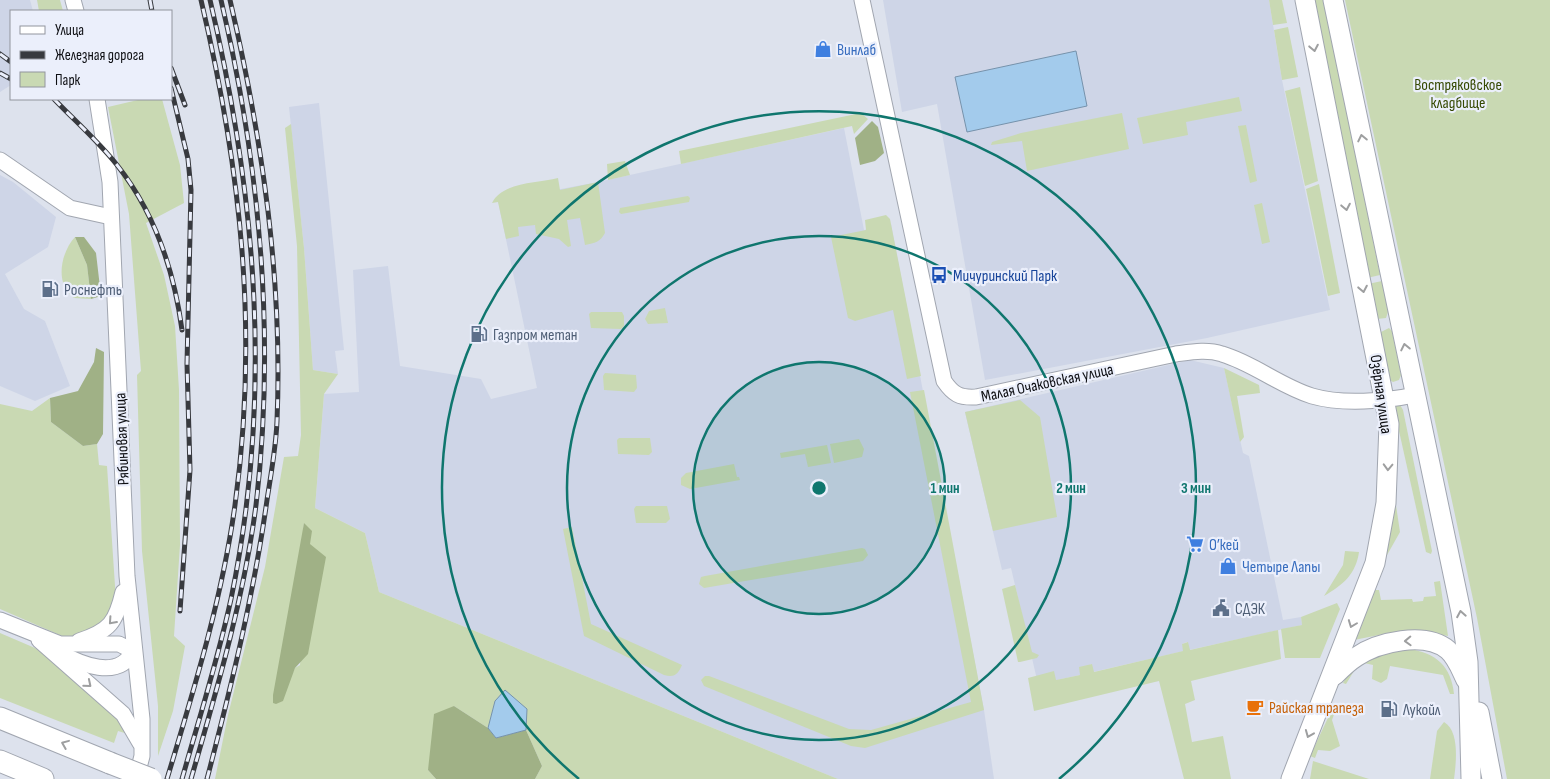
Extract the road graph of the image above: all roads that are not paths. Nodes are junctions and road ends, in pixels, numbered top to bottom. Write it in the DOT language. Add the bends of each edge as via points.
graph roads {
  1 [pos="862,0"];
  2 [pos="1305,0"];
  3 [pos="1332,0"];
  4 [pos="96,100"];
  5 [pos="0,160"];
  6 [pos="111,217"];
  7 [pos="1415,395"];
  8 [pos="1386,400"];
  9 [pos="127,576"];
  10 [pos="0,620"];
  11 [pos="33,635"];
  12 [pos="68,645"];
  13 [pos="133,651"];
  14 [pos="1468,662"];
  15 [pos="1469,686"];
  16 [pos="1327,689"];
  17 [pos="0,718"];
  18 [pos="142,748"];
  19 [pos="0,761"];
  20 [pos="42,779"];
  21 [pos="136,779"];
  22 [pos="151,779"];
  23 [pos="1291,779"];
  24 [pos="1471,779"];
  25 [pos="1492,779"];
  1 -- 8 [label="street, Малая Очаковская улица" via="944,381 956,394 962,398 976,397 1176,354 1204,352 1223,354 1287,387 1313,396 1336,400"];
  2 -- 8 [label="main road, Озёрная улица, one-way"];
  7 -- 3 [label="main road, Озёрная улица, one-way"];
  4 -- 6 [label="street, Рябиновая улица" via="107,152"];
  5 -- 6 [label="street" via="70,208"];
  6 -- 9 [label="street, Рябиновая улица"];
  7 -- 8 [label="street, Малая Очаковская улица"];
  14 -- 7 [label="main road, Озёрная улица, one-way" via="1461,612"];
  8 -- 16 [label="main road, Озёрная улица, one-way" via="1388,472 1379,544 1368,584"];
  9 -- 12 [label="street, one-way" via="116,618 95,636"];
  9 -- 13 [label="street, Рябиновая улица"];
  10 -- 11 [label="street"];
  11 -- 12 [label="street"];
  11 -- 13 [label="street" via="72,659 96,667 122,665"];
  11 -- 18 [label="street, one-way" via="123,714"];
  12 -- 13 [label="street" via="119,644"];
  13 -- 18 [label="street, Рябиновая улица" via="142,719"];
  14 -- 15 [label="main road, Озёрная улица"];
  14 -- 25 [label="main road"];
  15 -- 16 [label="main road, one-way" via="1456,660 1442,646 1433,642 1402,641 1372,648 1357,656 1335,676"];
  15 -- 24 [label="main road, Озёрная улица"];
  16 -- 23 [label="main road, Озёрная улица, one-way"];
  22 -- 17 [label="highway, one-way, bridge"];
  18 -- 21 [label="street, Рябиновая улица"];
  19 -- 20 [label="highway"];
}
